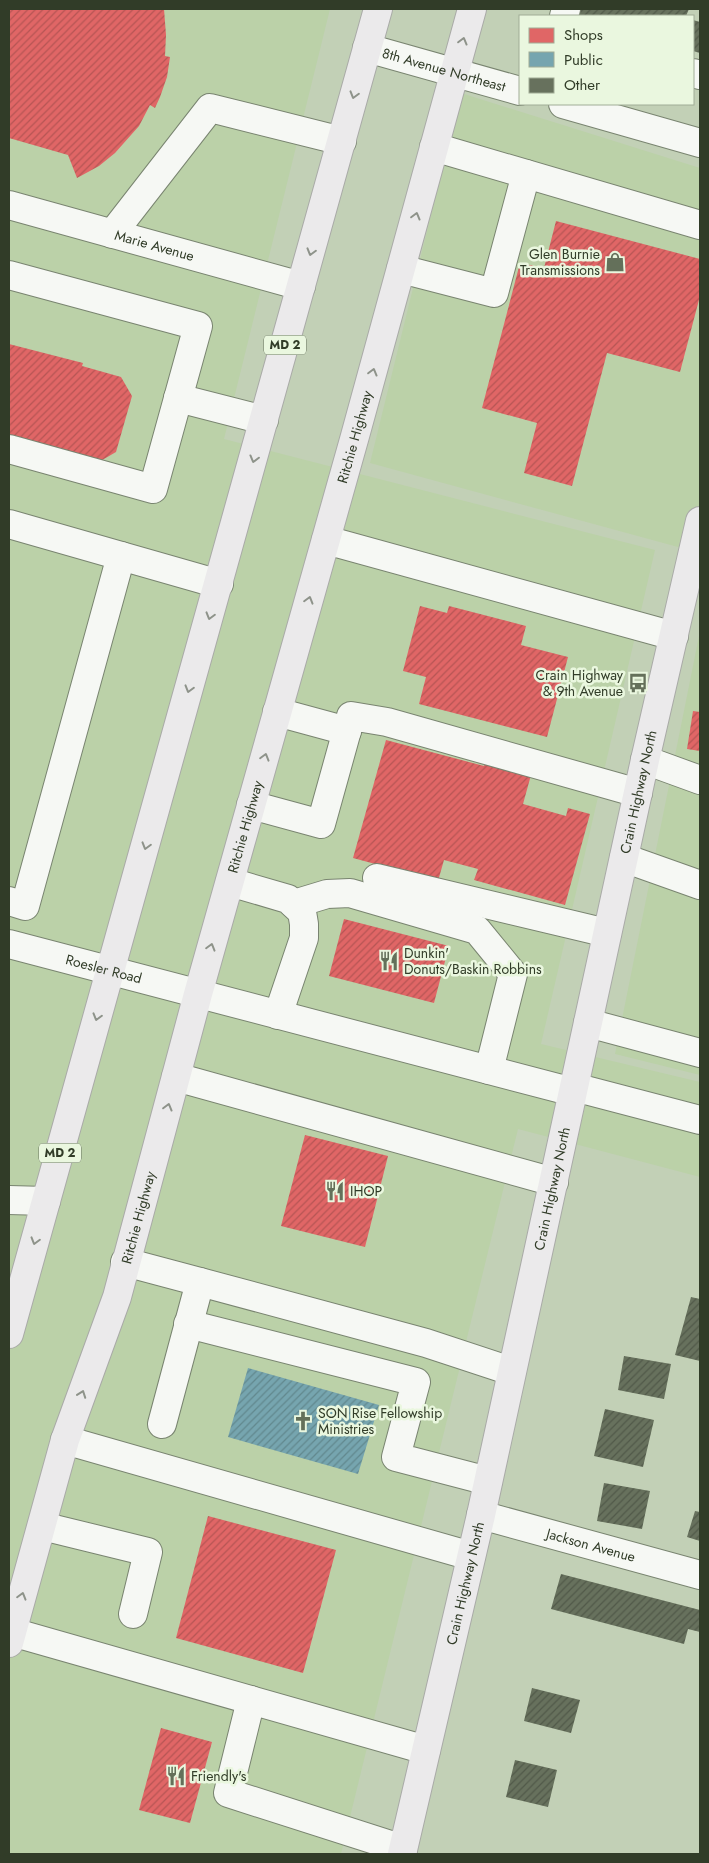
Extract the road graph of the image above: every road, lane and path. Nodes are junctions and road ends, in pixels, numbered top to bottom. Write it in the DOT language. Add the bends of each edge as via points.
graph roads {
  1 [pos="378,9"];
  2 [pos="472,9"];
  3 [pos="367,48"];
  4 [pos="455,72"];
  5 [pos="519,91"];
  6 [pos="567,105"];
  7 [pos="698,136"];
  8 [pos="342,141"];
  9 [pos="434,147"];
  10 [pos="526,174"];
  11 [pos="9,205"];
  12 [pos="700,225"];
  13 [pos="112,234"];
  14 [pos="401,269"];
  15 [pos="9,275"];
  16 [pos="301,286"];
  17 [pos="178,398"];
  18 [pos="264,420"];
  19 [pos="9,449"];
  20 [pos="700,521"];
  21 [pos="9,524"];
  22 [pos="326,540"];
  23 [pos="121,556"];
  24 [pos="219,584"];
  25 [pos="674,636"];
  26 [pos="277,712"];
  27 [pos="347,732"];
  28 [pos="645,760"];
  29 [pos="700,780"];
  30 [pos="638,793"];
  31 [pos="251,805"];
  32 [pos="624,858"];
  33 [pos="377,878"];
  34 [pos="230,882"];
  35 [pos="700,885"];
  36 [pos="9,901"];
  37 [pos="294,904"];
  38 [pos="607,933"];
  39 [pos="9,944"];
  40 [pos="110,970"];
  41 [pos="198,994"];
  42 [pos="278,1015"];
  43 [pos="588,1023"];
  44 [pos="700,1053"];
  45 [pos="489,1070"];
  46 [pos="176,1077"];
  47 [pos="574,1090"];
  48 [pos="700,1120"];
  49 [pos="554,1182"];
  50 [pos="9,1200"];
  51 [pos="46,1201"];
  52 [pos="125,1262"];
  53 [pos="200,1282"];
  54 [pos="11,1321"];
  55 [pos="188,1324"];
  56 [pos="426,1343"];
  57 [pos="511,1371"];
  58 [pos="416,1382"];
  59 [pos="162,1424"];
  60 [pos="65,1440"];
  61 [pos="488,1480"];
  62 [pos="481,1515"];
  63 [pos="42,1526"];
  64 [pos="471,1556"];
  65 [pos="700,1575"];
  66 [pos="133,1614"];
  67 [pos="10,1638"];
  68 [pos="251,1700"];
  69 [pos="426,1750"];
  70 [pos="403,1852"];
  1 -- 3 [label="main road, MD 2"];
  4 -- 2 [label="main road, Ritchie Highway, one-way"];
  3 -- 4 [label="street, 8th Avenue Northeast"];
  3 -- 8 [label="main road, MD 2, one-way"];
  4 -- 5 [label="street, 8th Avenue Northeast"];
  4 -- 9 [label="main road, Ritchie Highway"];
  6 -- 7 [label="street"];
  8 -- 13 [label="street" via="210,108"];
  8 -- 16 [label="main road, MD 2, one-way"];
  9 -- 10 [label="street"];
  14 -- 9 [label="main road, Ritchie Highway, one-way"];
  10 -- 12 [label="street"];
  10 -- 14 [label="street" via="494,293"];
  11 -- 13 [label="street, Marie Avenue"];
  13 -- 16 [label="street, Marie Avenue"];
  22 -- 14 [label="main road, Ritchie Highway, one-way"];
  15 -- 17 [label="street" via="198,326"];
  16 -- 18 [label="main road, MD 2"];
  17 -- 18 [label="street"];
  17 -- 19 [label="street" via="153,489"];
  18 -- 24 [label="main road, MD 2, one-way"];
  20 -- 25 [label="main road, Crain Highway North"];
  21 -- 23 [label="street"];
  22 -- 25 [label="street"];
  26 -- 22 [label="main road, Ritchie Highway, one-way"];
  23 -- 24 [label="street"];
  23 -- 36 [label="street" via="26,906"];
  24 -- 40 [label="main road, MD 2, one-way"];
  25 -- 28 [label="main road, Crain Highway North"];
  26 -- 27 [label="street"];
  31 -- 26 [label="main road, Ritchie Highway, one-way"];
  27 -- 30 [label="street" via="351,716 387,722"];
  27 -- 31 [label="street" via="321,824"];
  28 -- 29 [label="street"];
  28 -- 30 [label="main road, Crain Highway North"];
  30 -- 32 [label="main road, Crain Highway North"];
  31 -- 34 [label="main road, Ritchie Highway"];
  32 -- 35 [label="street"];
  32 -- 38 [label="main road, Crain Highway North"];
  33 -- 38 [label="street"];
  34 -- 37 [label="street" via="288,899"];
  41 -- 34 [label="main road, Ritchie Highway, one-way"];
  37 -- 42 [label="street" via="302,912 304,938"];
  37 -- 45 [label="street" via="327,894 350,893 477,930 514,974"];
  38 -- 43 [label="main road, Crain Highway North"];
  39 -- 40 [label="street, Roesler Road"];
  40 -- 41 [label="street, Roesler Road"];
  40 -- 51 [label="main road, MD 2, one-way"];
  41 -- 42 [label="street, Roesler Road"];
  41 -- 46 [label="main road, Ritchie Highway"];
  42 -- 45 [label="street, Roesler Road"];
  43 -- 44 [label="street"];
  43 -- 47 [label="main road, Crain Highway North"];
  45 -- 47 [label="street, Roesler Road"];
  46 -- 49 [label="street"];
  52 -- 46 [label="main road, Ritchie Highway, one-way"];
  47 -- 48 [label="street, Roesler Road"];
  47 -- 49 [label="main road, Crain Highway North"];
  49 -- 57 [label="main road, Crain Highway North"];
  50 -- 51 [label="street"];
  51 -- 54 [label="main road, MD 2, one-way"];
  52 -- 53 [label="street"];
  60 -- 52 [label="main road, Ritchie Highway, one-way" via="117,1297"];
  53 -- 55 [label="street"];
  53 -- 56 [label="street"];
  55 -- 58 [label="street"];
  55 -- 59 [label="street"];
  56 -- 57 [label="street"];
  56 -- 58 [label="street"];
  57 -- 61 [label="main road, Crain Highway North"];
  58 -- 61 [label="street" via="396,1457"];
  60 -- 63 [label="main road, Ritchie Highway"];
  60 -- 64 [label="street"];
  61 -- 62 [label="main road, Crain Highway North"];
  62 -- 64 [label="main road, Crain Highway North"];
  62 -- 65 [label="street, Jackson Avenue"];
  63 -- 66 [label="street" via="148,1552"];
  67 -- 63 [label="main road, Ritchie Highway, one-way"];
  64 -- 69 [label="main road, Crain Highway North"];
  67 -- 68 [label="street"];
  68 -- 69 [label="street"];
  68 -- 70 [label="street" via="228,1793"];
  69 -- 70 [label="main road, Crain Highway North"];
}
